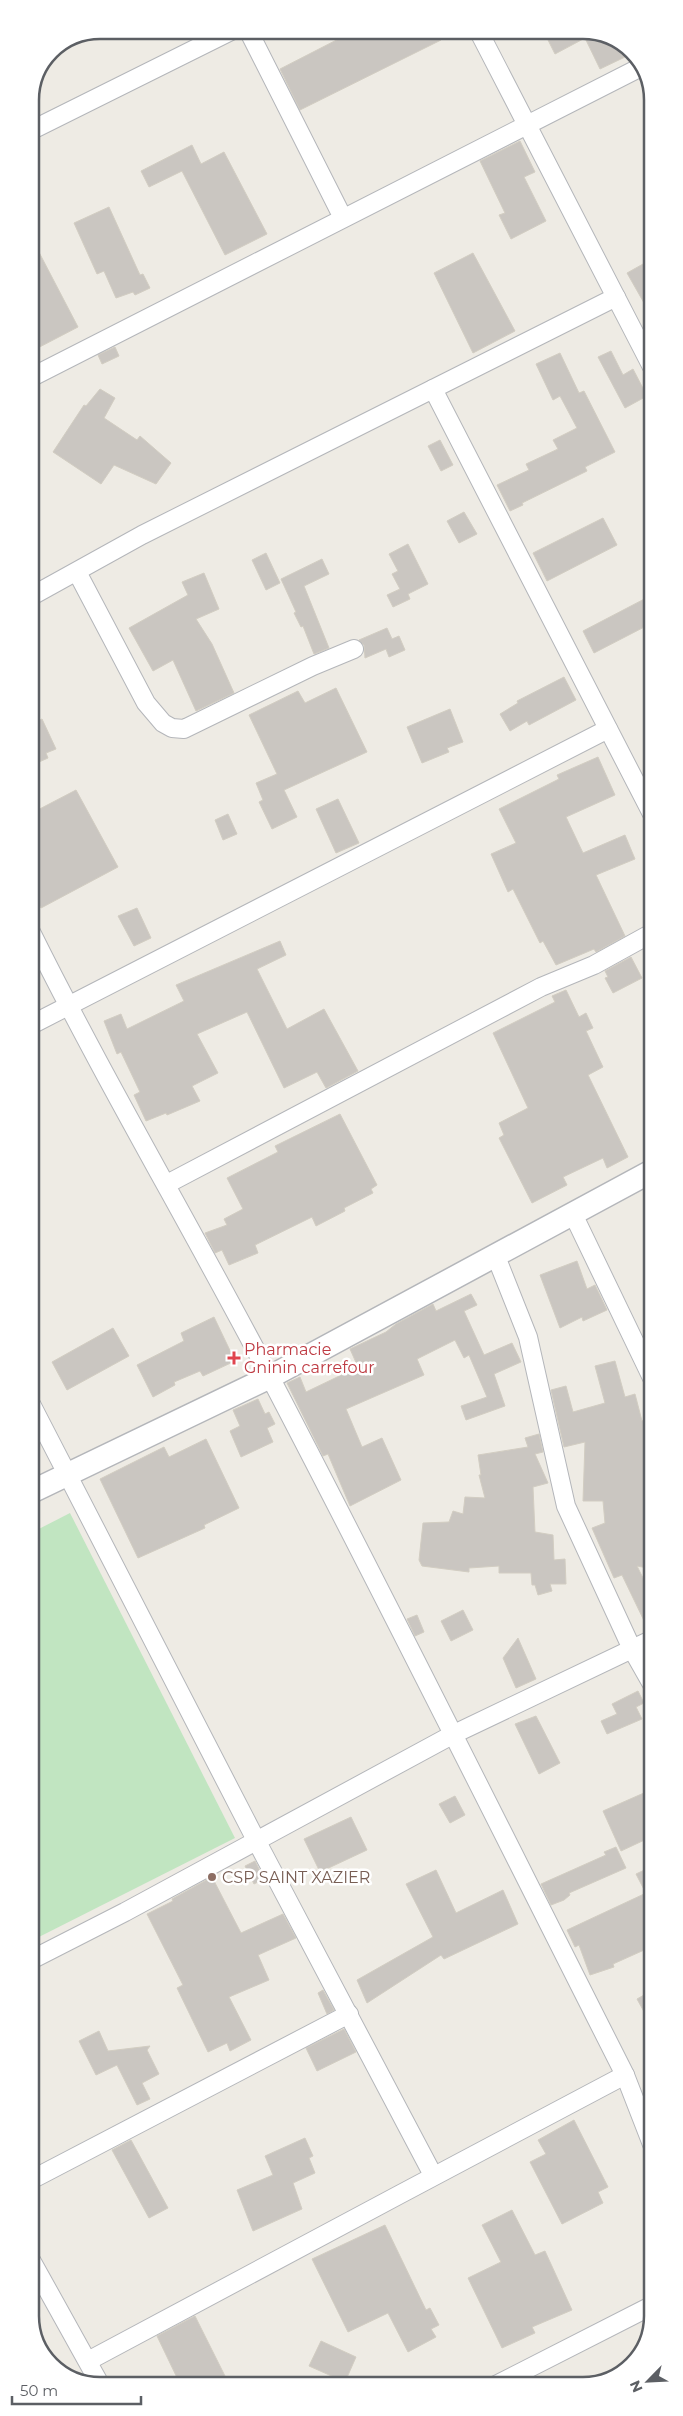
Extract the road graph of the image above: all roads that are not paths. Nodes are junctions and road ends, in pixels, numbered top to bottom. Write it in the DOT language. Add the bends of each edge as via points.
graph roads {
  1 [pos="215,39"];
  2 [pos="253,39"];
  3 [pos="482,39"];
  4 [pos="636,69"];
  5 [pos="525,125"];
  6 [pos="39,127"];
  7 [pos="343,218"];
  8 [pos="616,297"];
  9 [pos="644,351"];
  10 [pos="39,373"];
  11 [pos="433,389"];
  12 [pos="77,572"];
  13 [pos="39,592"];
  14 [pos="354,649"];
  15 [pos="608,729"];
  16 [pos="644,799"];
  17 [pos="644,937"];
  18 [pos="39,950"];
  19 [pos="68,1006"];
  20 [pos="39,1021"];
  21 [pos="644,1175"];
  22 [pos="167,1184"];
  23 [pos="574,1214"];
  24 [pos="495,1254"];
  25 [pos="644,1361"];
  26 [pos="270,1377"];
  27 [pos="39,1420"];
  28 [pos="67,1474"];
  29 [pos="39,1488"];
  30 [pos="644,1643"];
  31 [pos="632,1649"];
  32 [pos="644,1670"];
  33 [pos="452,1734"];
  34 [pos="256,1840"];
  35 [pos="39,1956"];
  36 [pos="349,2014"];
  37 [pos="625,2075"];
  38 [pos="644,2124"];
  39 [pos="433,2175"];
  40 [pos="39,2176"];
  41 [pos="39,2274"];
  42 [pos="644,2310"];
  43 [pos="88,2361"];
  44 [pos="96,2377"];
  45 [pos="531,2377"];
  1 -- 6 [label="street"];
  2 -- 7 [label="street"];
  3 -- 5 [label="street"];
  4 -- 5 [label="street"];
  5 -- 7 [label="street"];
  5 -- 8 [label="street"];
  7 -- 10 [label="street"];
  8 -- 9 [label="street"];
  8 -- 11 [label="street"];
  11 -- 12 [label="street" via="142,535"];
  11 -- 15 [label="street"];
  12 -- 13 [label="street"];
  12 -- 14 [label="street" via="146,703 163,723 172,728 184,729"];
  15 -- 16 [label="street"];
  15 -- 19 [label="street"];
  17 -- 22 [label="street" via="594,965 541,987"];
  18 -- 19 [label="street"];
  19 -- 20 [label="street"];
  19 -- 22 [label="street"];
  21 -- 23 [label="street"];
  22 -- 26 [label="street"];
  23 -- 24 [label="street"];
  23 -- 25 [label="street"];
  24 -- 26 [label="street"];
  24 -- 31 [label="street" via="528,1337 566,1506"];
  26 -- 28 [label="street"];
  26 -- 33 [label="street"];
  27 -- 28 [label="street"];
  28 -- 29 [label="street"];
  28 -- 34 [label="street"];
  30 -- 31 [label="street"];
  31 -- 32 [label="street"];
  31 -- 33 [label="street"];
  33 -- 34 [label="street"];
  33 -- 37 [label="street"];
  34 -- 35 [label="street"];
  34 -- 36 [label="street"];
  36 -- 39 [label="street"];
  36 -- 40 [label="street"];
  37 -- 38 [label="street"];
  37 -- 39 [label="street"];
  39 -- 43 [label="street" via="314,2242"];
  41 -- 43 [label="street"];
  42 -- 45 [label="street"];
  43 -- 44 [label="street"];
}
